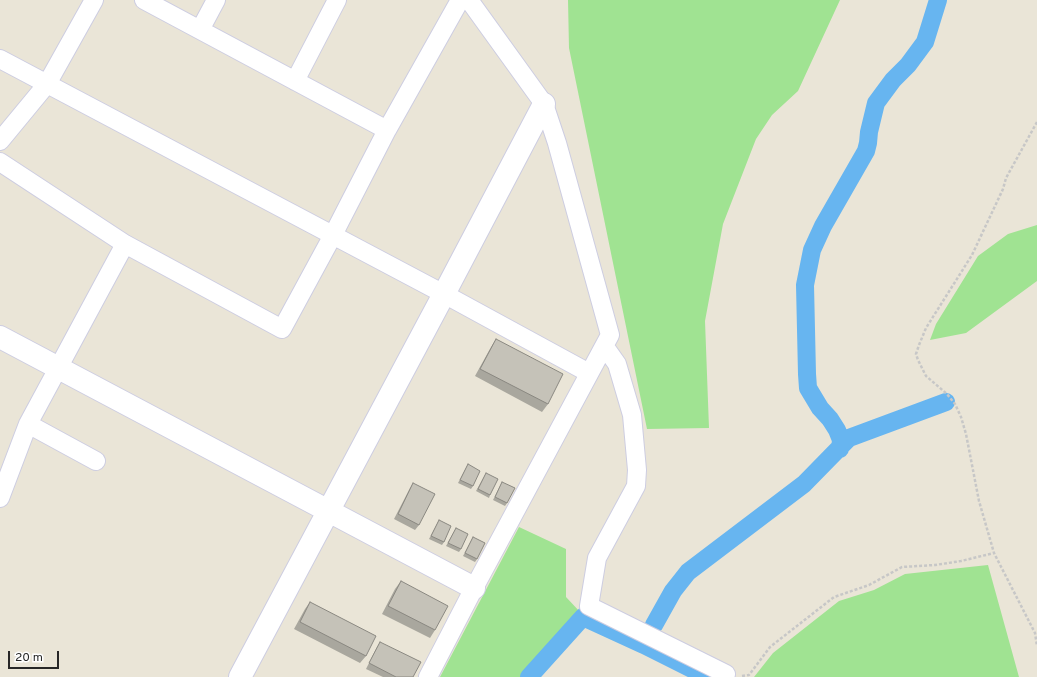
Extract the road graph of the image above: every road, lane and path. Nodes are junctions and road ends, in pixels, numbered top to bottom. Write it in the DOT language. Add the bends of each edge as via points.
graph roads {
  1 [pos="94,0"];
  2 [pos="144,0"];
  3 [pos="216,0"];
  4 [pos="337,0"];
  5 [pos="460,0"];
  6 [pos="469,0"];
  7 [pos="200,30"];
  8 [pos="0,59"];
  9 [pos="295,81"];
  10 [pos="47,84"];
  11 [pos="544,104"];
  12 [pos="1037,122"];
  13 [pos="387,130"];
  14 [pos="0,141"];
  15 [pos="0,162"];
  16 [pos="333,235"];
  17 [pos="125,244"];
  18 [pos="444,294"];
  19 [pos="0,337"];
  20 [pos="605,347"];
  21 [pos="58,368"];
  22 [pos="589,373"];
  23 [pos="28,424"];
  24 [pos="96,461"];
  25 [pos="0,498"];
  26 [pos="328,511"];
  27 [pos="994,553"];
  28 [pos="474,588"];
  29 [pos="1037,646"];
  30 [pos="732,675"];
  31 [pos="240,677"];
  32 [pos="428,677"];
  1 -- 10 [label="street"];
  2 -- 7 [label="street"];
  3 -- 7 [label="street"];
  4 -- 9 [label="street"];
  5 -- 13 [label="street"];
  6 -- 11 [label="street"];
  7 -- 9 [label="street"];
  8 -- 10 [label="street"];
  9 -- 13 [label="street"];
  10 -- 14 [label="street"];
  10 -- 16 [label="street"];
  11 -- 18 [label="street"];
  11 -- 20 [label="street" via="610,335"];
  12 -- 27 [label="path" via="1006,178 972,255 926,328 916,354 926,376 947,394 961,417 979,501"];
  13 -- 16 [label="street"];
  15 -- 17 [label="street"];
  16 -- 17 [label="street" via="282,328"];
  16 -- 18 [label="street"];
  17 -- 21 [label="street"];
  18 -- 22 [label="street"];
  18 -- 26 [label="street"];
  19 -- 21 [label="street"];
  20 -- 22 [label="street"];
  20 -- 30 [label="street" via="617,364 632,415 637,470 636,486 597,558 590,606"];
  21 -- 23 [label="street"];
  21 -- 26 [label="street"];
  22 -- 28 [label="street"];
  23 -- 24 [label="street"];
  23 -- 25 [label="street"];
  26 -- 28 [label="street"];
  26 -- 31 [label="street"];
  27 -- 29 [label="path" via="1034,634"];
  27 -- 30 [label="path" via="961,561 902,568 869,585 834,597 770,647 749,675"];
  28 -- 32 [label="street"];
}
